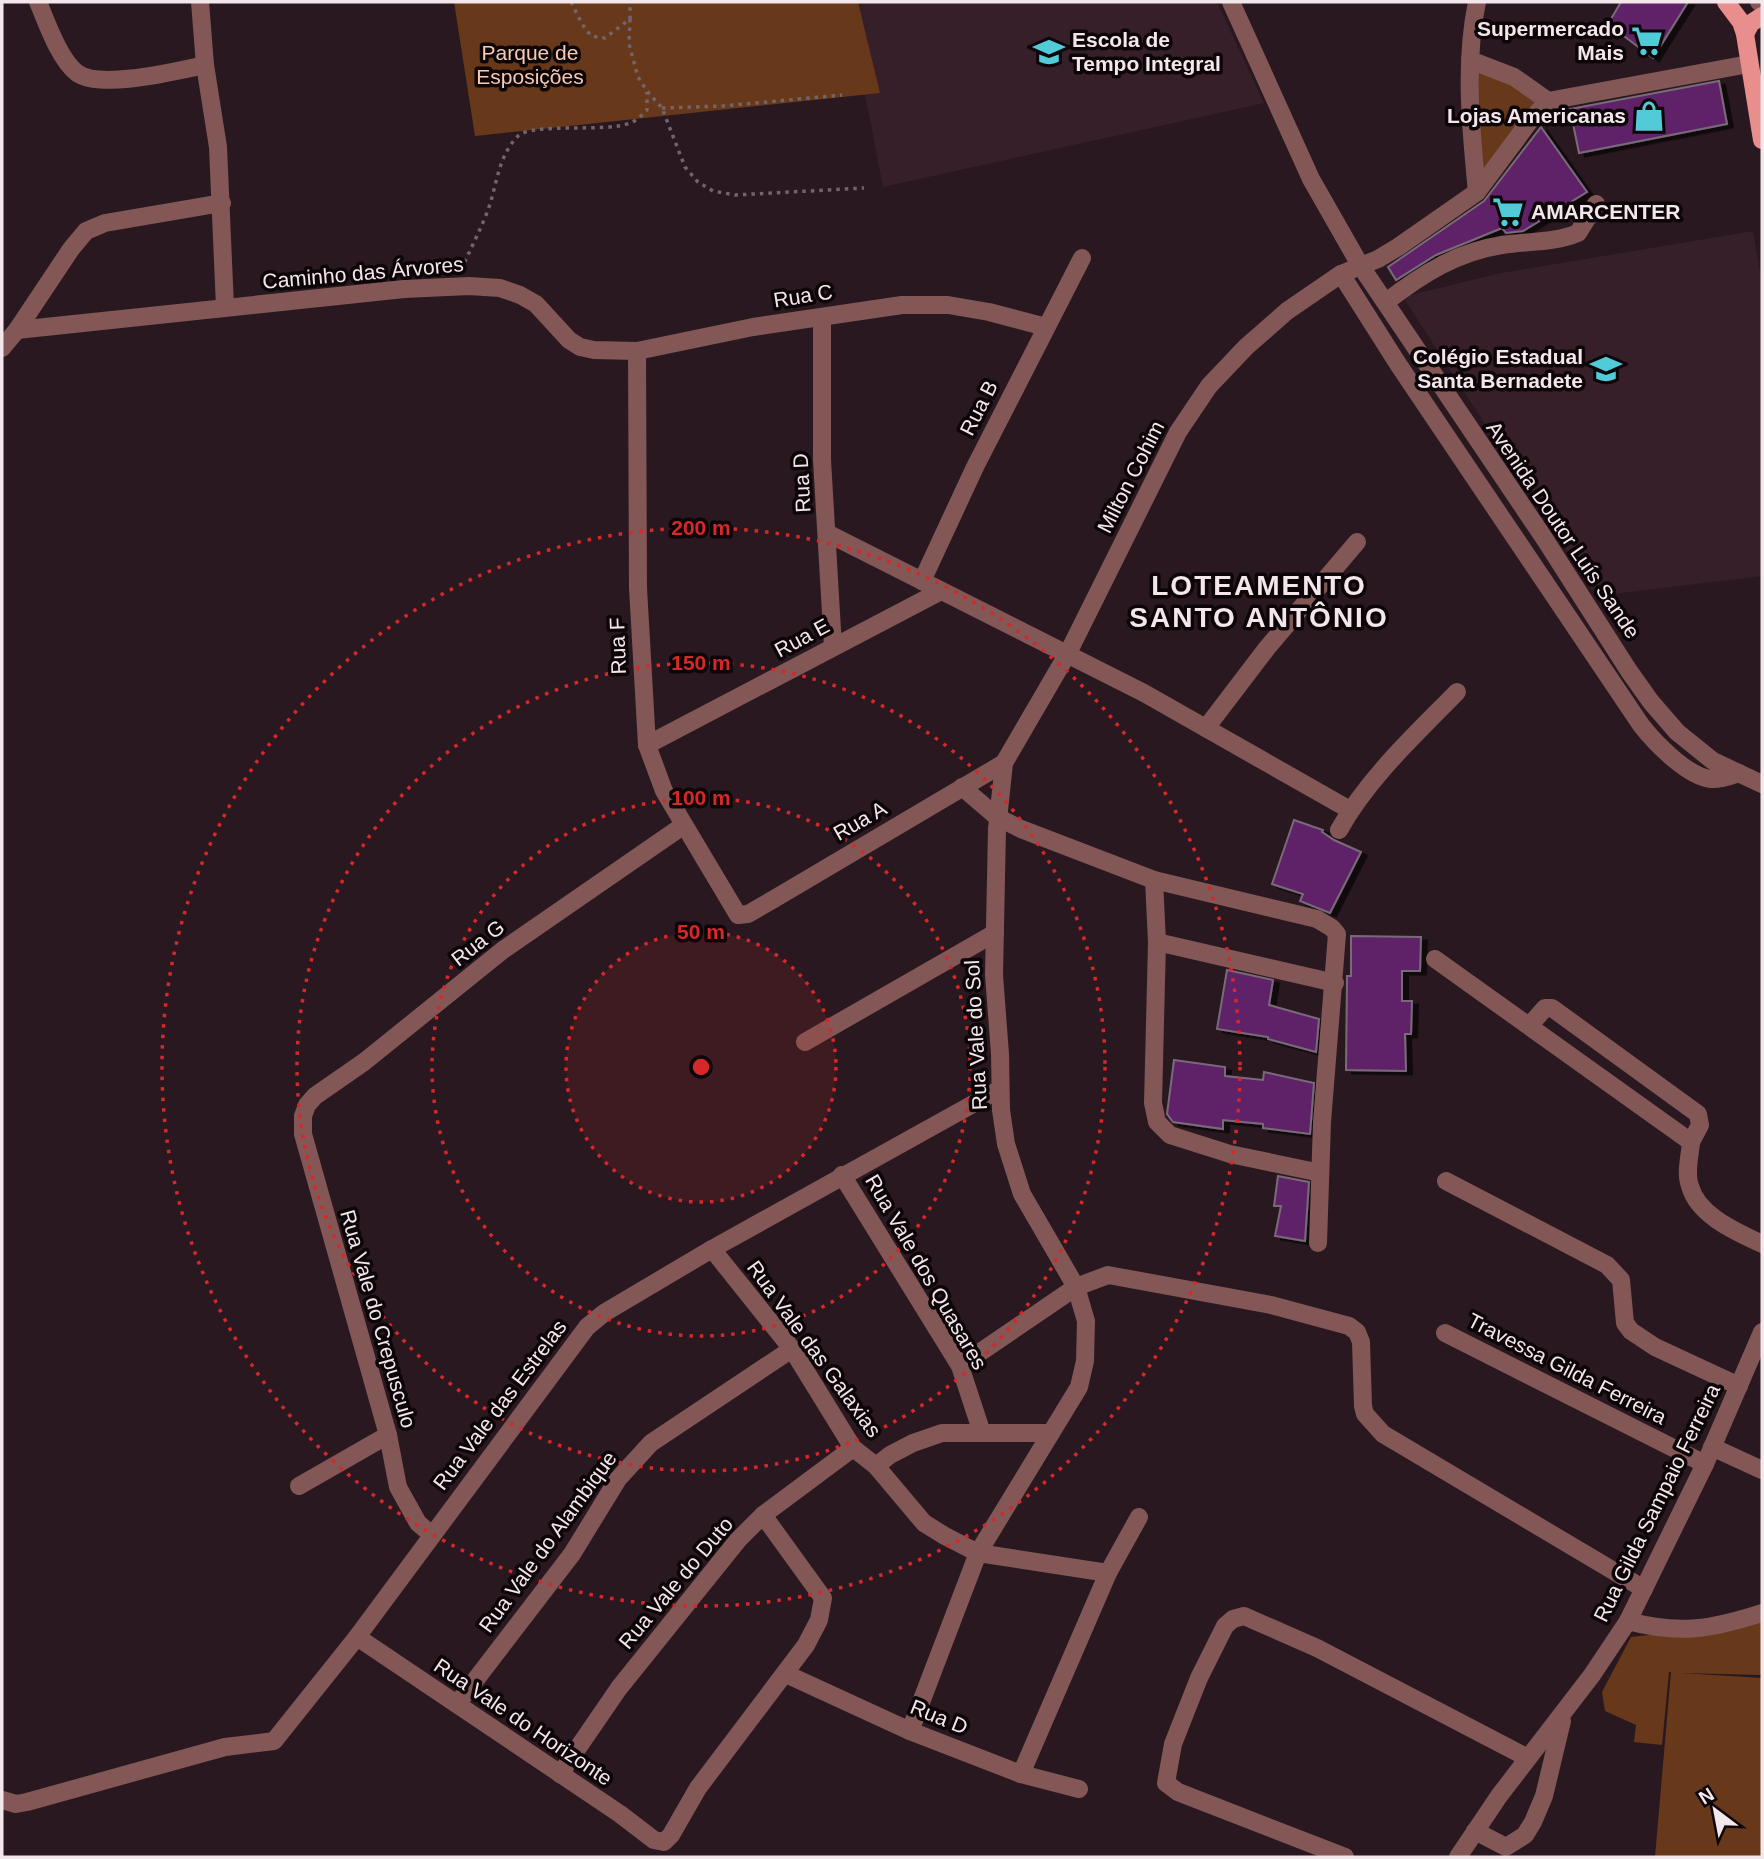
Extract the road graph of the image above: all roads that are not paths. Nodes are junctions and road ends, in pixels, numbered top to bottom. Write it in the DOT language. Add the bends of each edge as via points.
graph roads {
  1 [pos="38,2"];
  2 [pos="200,2"];
  3 [pos="1231,2"];
  4 [pos="1477,2"];
  5 [pos="1726,2"];
  6 [pos="1762,16"];
  7 [pos="1745,34"];
  8 [pos="1470,60"];
  9 [pos="1749,64"];
  10 [pos="205,65"];
  11 [pos="1548,101"];
  12 [pos="1762,131"];
  13 [pos="1477,192"];
  14 [pos="222,203"];
  15 [pos="1596,204"];
  16 [pos="1082,258"];
  17 [pos="1360,265"];
  18 [pos="1341,274"];
  19 [pos="1386,302"];
  20 [pos="225,307"];
  21 [pos="822,317"];
  22 [pos="1045,327"];
  23 [pos="18,330"];
  24 [pos="569,340"];
  25 [pos="2,348"];
  26 [pos="637,351"];
  27 [pos="827,533"];
  28 [pos="1357,542"];
  29 [pos="922,581"];
  30 [pos="941,591"];
  31 [pos="833,646"];
  32 [pos="1068,653"];
  33 [pos="1457,692"];
  34 [pos="1206,728"];
  35 [pos="647,746"];
  36 [pos="1004,763"];
  37 [pos="1739,773"];
  38 [pos="1762,785"];
  39 [pos="962,787"];
  40 [pos="1350,810"];
  41 [pos="997,817"];
  42 [pos="684,825"];
  43 [pos="1339,831"];
  44 [pos="1154,880"];
  45 [pos="738,915"];
  46 [pos="995,933"];
  47 [pos="1157,942"];
  48 [pos="1435,959"];
  49 [pos="1335,982"];
  50 [pos="1530,1025"];
  51 [pos="804,1042"];
  52 [pos="1000,1089"];
  53 [pos="307,1105"];
  54 [pos="1691,1142"];
  55 [pos="1320,1171"];
  56 [pos="842,1175"];
  57 [pos="1446,1181"];
  58 [pos="1318,1242"];
  59 [pos="1762,1244"];
  60 [pos="712,1249"];
  61 [pos="1076,1287"];
  62 [pos="1762,1332"];
  63 [pos="1445,1333"];
  64 [pos="792,1349"];
  65 [pos="960,1366"];
  66 [pos="1739,1386"];
  67 [pos="982,1433"];
  68 [pos="1051,1433"];
  69 [pos="388,1435"];
  70 [pos="1712,1447"];
  71 [pos="853,1448"];
  72 [pos="1705,1464"];
  73 [pos="876,1466"];
  74 [pos="1762,1470"];
  75 [pos="299,1486"];
  76 [pos="763,1515"];
  77 [pos="1139,1517"];
  78 [pos="432,1535"];
  79 [pos="978,1553"];
  80 [pos="1108,1573"];
  81 [pos="1644,1589"];
  82 [pos="1762,1614"];
  83 [pos="1628,1621"];
  84 [pos="357,1637"];
  85 [pos="786,1674"];
  86 [pos="457,1704"];
  87 [pos="1564,1714"];
  88 [pos="911,1731"];
  89 [pos="1528,1758"];
  90 [pos="560,1774"];
  91 [pos="1021,1774"];
  92 [pos="1079,1789"];
  93 [pos="2,1800"];
  94 [pos="1475,1831"];
  95 [pos="1345,1857"];
  96 [pos="1458,1857"];
  1 -- 10 [label="street" via="58,47 76,72 93,80"];
  2 -- 10 [label="street"];
  3 -- 17 [label="street, Avenida Doutor Luís Sande" via="1311,179"];
  4 -- 8 [label="street"];
  5 -- 7 [label="main road"];
  6 -- 7 [label="main road"];
  7 -- 9 [label="main road"];
  8 -- 11 [label="street" via="1514,77"];
  8 -- 13 [label="street"];
  9 -- 11 [label="street"];
  9 -- 12 [label="main road"];
  10 -- 14 [label="street"];
  11 -- 13 [label="street, Milton Cohim"];
  13 -- 17 [label="street, Milton Cohim" via="1398,247"];
  14 -- 20 [label="street"];
  14 -- 23 [label="street" via="105,223 86,231"];
  15 -- 19 [label="street" via="1578,233 1470,251 1418,277"];
  16 -- 22 [label="street, Rua B"];
  17 -- 18 [label="street, Milton Cohim"];
  17 -- 19 [label="street, Avenida Doutor Luís Sande"];
  18 -- 32 [label="street, Milton Cohim" via="1287,311 1209,386 1178,432"];
  18 -- 37 [label="street" via="1641,725 1698,775 1710,779"];
  19 -- 37 [label="street, Avenida Doutor Luís Sande" via="1651,702 1713,761"];
  20 -- 23 [label="street, Caminho das Árvores"];
  20 -- 24 [label="street, Caminho das Árvores" via="404,289 500,288 536,304"];
  21 -- 22 [label="street, Rua C" via="902,305 948,304"];
  21 -- 26 [label="street, Rua C"];
  21 -- 27 [label="street, Rua D"];
  22 -- 29 [label="street, Rua B"];
  23 -- 25 [label="street"];
  24 -- 26 [label="street, Rua C" via="586,349"];
  26 -- 35 [label="street, Rua F" via="638,588"];
  27 -- 29 [label="street"];
  27 -- 31 [label="street, Rua D"];
  28 -- 34 [label="street"];
  29 -- 30 [label="street"];
  30 -- 31 [label="street, Rua E"];
  30 -- 32 [label="street"];
  31 -- 35 [label="street, Rua E"];
  32 -- 34 [label="street"];
  32 -- 36 [label="street, Milton Cohim"];
  33 -- 40 [label="street"];
  34 -- 40 [label="street"];
  35 -- 42 [label="street, Rua F" via="664,791"];
  36 -- 39 [label="street, Rua A"];
  36 -- 41 [label="street, Rua Vale do Sol"];
  37 -- 38 [label="street, Avenida Doutor Luís Sande"];
  39 -- 41 [label="street"];
  39 -- 45 [label="street, Rua A" via="748,914"];
  40 -- 43 [label="street"];
  41 -- 44 [label="street"];
  41 -- 46 [label="street, Rua Vale do Sol"];
  42 -- 45 [label="street, Rua F"];
  42 -- 53 [label="street, Rua G" via="503,950"];
  44 -- 47 [label="street"];
  44 -- 49 [label="street" via="1326,924 1337,934"];
  46 -- 51 [label="street"];
  46 -- 52 [label="street, Rua Vale do Sol"];
  47 -- 49 [label="street"];
  47 -- 55 [label="street" via="1153,1103 1164,1131 1230,1154"];
  48 -- 50 [label="street"];
  49 -- 55 [label="street"];
  50 -- 54 [label="street"];
  50 -- 54 [label="street" via="1545,1008 1552,1008 1618,1054 1698,1114 1700,1125"];
  52 -- 56 [label="street, Rua Vale das Estrelas"];
  52 -- 61 [label="street, Rua Vale do Sol" via="1006,1144 1022,1194"];
  53 -- 69 [label="street, Rua Vale do Crepusculo" via="303,1133"];
  54 -- 59 [label="street" via="1689,1186 1697,1202"];
  55 -- 58 [label="street"];
  56 -- 60 [label="street, Rua Vale das Estrelas"];
  56 -- 65 [label="street, Rua Vale dos Quasares"];
  57 -- 66 [label="street" via="1607,1265 1621,1280 1625,1323 1631,1331"];
  60 -- 64 [label="street, Rua Vale das Galaxias"];
  60 -- 78 [label="street, Rua Vale das Estrelas" via="587,1327"];
  61 -- 65 [label="street"];
  61 -- 68 [label="street, Rua Vale do Sol" via="1086,1321 1085,1361 1079,1387"];
  61 -- 81 [label="street" via="1108,1275 1271,1305 1349,1326 1361,1342 1363,1406 1383,1434"];
  62 -- 66 [label="street, Rua Gilda Sampaio Ferreira"];
  63 -- 72 [label="street, Travessa Gilda Ferreira"];
  64 -- 71 [label="street, Rua Vale das Galaxias"];
  64 -- 86 [label="street, Rua Vale do Alambique" via="651,1443 618,1479 572,1554"];
  65 -- 67 [label="street, Rua Vale dos Quasares"];
  66 -- 70 [label="street, Rua Gilda Sampaio Ferreira"];
  67 -- 68 [label="street"];
  67 -- 73 [label="street" via="942,1433 890,1455"];
  68 -- 79 [label="street, Rua Vale do Sol"];
  69 -- 75 [label="street"];
  69 -- 78 [label="street, Rua Vale do Crepusculo" via="398,1487 418,1523"];
  70 -- 72 [label="street, Rua Gilda Sampaio Ferreira"];
  70 -- 74 [label="street"];
  71 -- 73 [label="street, Rua Vale das Galaxias"];
  71 -- 76 [label="street, Rua Vale do Duto"];
  72 -- 81 [label="street, Rua Gilda Sampaio Ferreira"];
  73 -- 79 [label="street, Rua Vale das Galaxias" via="924,1522"];
  76 -- 85 [label="street" via="823,1598 819,1620"];
  76 -- 90 [label="street, Rua Vale do Duto" via="626,1678"];
  77 -- 80 [label="street"];
  78 -- 84 [label="street, Rua Vale das Estrelas"];
  79 -- 80 [label="street"];
  79 -- 88 [label="street"];
  80 -- 91 [label="street"];
  81 -- 83 [label="street, Rua Gilda Sampaio Ferreira"];
  82 -- 83 [label="street" via="1690,1630"];
  83 -- 87 [label="street, Rua Gilda Sampaio Ferreira"];
  84 -- 86 [label="street, Rua Vale do Horizonte"];
  84 -- 93 [label="street, Rua Vale das Estrelas" via="277,1738 267,1743 225,1747 27,1802"];
  85 -- 88 [label="street, Rua D"];
  85 -- 90 [label="street, Rua Vale do Horizonte" via="741,1728 664,1842 654,1840"];
  86 -- 90 [label="street, Rua Vale do Horizonte"];
  87 -- 89 [label="street, Rua Gilda Sampaio Ferreira"];
  87 -- 94 [label="street" via="1544,1796 1525,1835 1506,1847"];
  88 -- 91 [label="street, Rua D"];
  89 -- 94 [label="street, Rua Gilda Sampaio Ferreira"];
  89 -- 95 [label="street" via="1317,1648 1244,1616 1233,1619 1221,1632 1199,1678 1173,1744 1166,1783 1178,1792"];
  91 -- 92 [label="street, Rua D"];
  94 -- 96 [label="street, Rua Gilda Sampaio Ferreira"];
}
